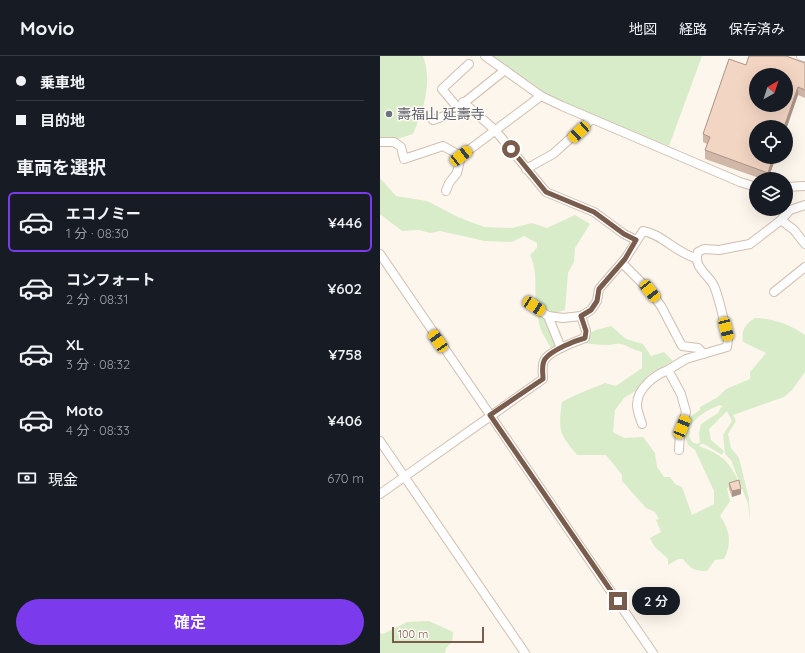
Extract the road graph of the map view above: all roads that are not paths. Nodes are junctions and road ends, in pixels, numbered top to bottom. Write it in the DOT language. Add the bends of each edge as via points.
graph roads {
  1 [pos="485,56"];
  2 [pos="801,56"];
  3 [pos="805,57"];
  4 [pos="469,64"];
  5 [pos="505,70"];
  6 [pos="541,96"];
  7 [pos="460,104"];
  8 [pos="592,119"];
  9 [pos="434,120"];
  10 [pos="495,130"];
  11 [pos="380,142"];
  12 [pos="461,156"];
  13 [pos="526,169"];
  14 [pos="749,185"];
  15 [pos="805,186"];
  16 [pos="793,187"];
  17 [pos="446,191"];
  18 [pos="805,205"];
  19 [pos="793,207"];
  20 [pos="783,216"];
  21 [pos="781,220"];
  22 [pos="636,240"];
  23 [pos="805,244"];
  24 [pos="380,254"];
  25 [pos="696,258"];
  26 [pos="622,263"];
  27 [pos="805,267"];
  28 [pos="774,292"];
  29 [pos="534,306"];
  30 [pos="548,316"];
  31 [pos="581,316"];
  32 [pos="561,348"];
  33 [pos="704,354"];
  34 [pos="668,370"];
  35 [pos="490,415"];
  36 [pos="642,424"];
  37 [pos="380,441"];
  38 [pos="679,450"];
  39 [pos="404,476"];
  40 [pos="380,494"];
  41 [pos="525,653"];
  42 [pos="653,653"];
  1 -- 5 [label="street"];
  2 -- 3 [label="street"];
  4 -- 7 [label="street" via="442,88"];
  5 -- 6 [label="street"];
  5 -- 7 [label="street"];
  6 -- 8 [label="street"];
  6 -- 10 [label="street"];
  7 -- 9 [label="street" via="450,114"];
  7 -- 10 [label="street"];
  8 -- 13 [label="street" via="553,154"];
  8 -- 14 [label="street"];
  10 -- 12 [label="street"];
  10 -- 13 [label="street"];
  11 -- 12 [label="street" via="394,142 401,147 404,159 443,146"];
  12 -- 17 [label="street" via="457,173"];
  13 -- 22 [label="street" via="546,192 594,212"];
  15 -- 16 [label="street"];
  18 -- 19 [label="street"];
  20 -- 21 [label="street"];
  21 -- 23 [label="street" via="794,230"];
  21 -- 25 [label="street" via="750,244 719,250 704,249 698,252"];
  22 -- 25 [label="street" via="643,231 651,232 685,255"];
  22 -- 26 [label="street"];
  24 -- 35 [label="street"];
  25 -- 33 [label="street" via="698,265 714,286 728,340 727,347"];
  26 -- 31 [label="street" via="599,289 597,301 591,310"];
  26 -- 33 [label="street" via="661,306 682,346 698,348"];
  27 -- 28 [label="street"];
  29 -- 30 [label="street"];
  30 -- 31 [label="street"];
  30 -- 32 [label="street"];
  31 -- 32 [label="street" via="586,331 585,338"];
  32 -- 35 [label="street" via="545,359 543,379"];
  33 -- 34 [label="street" via="686,359"];
  34 -- 36 [label="street" via="657,375 646,385 640,396 637,403"];
  34 -- 38 [label="street" via="681,394 686,412"];
  35 -- 39 [label="street"];
  35 -- 42 [label="street"];
  37 -- 39 [label="street"];
  39 -- 40 [label="street"];
  39 -- 41 [label="street"];
}
